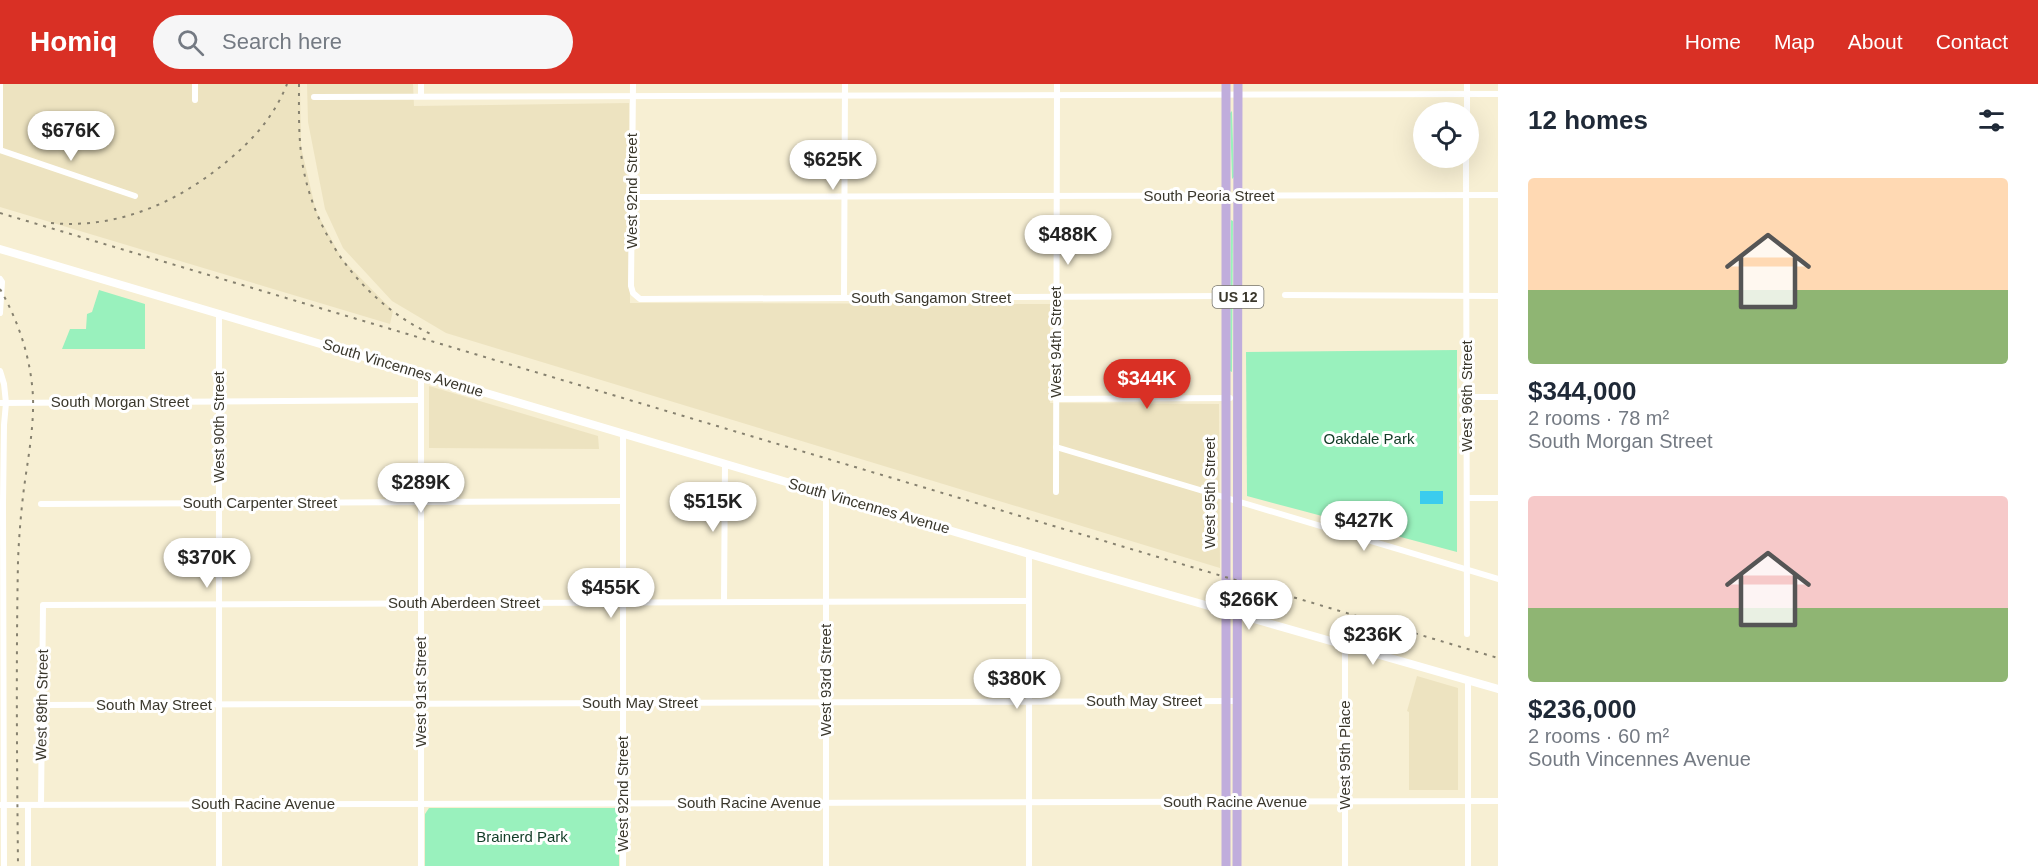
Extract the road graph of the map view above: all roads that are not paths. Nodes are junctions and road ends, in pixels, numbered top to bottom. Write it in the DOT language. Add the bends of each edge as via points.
graph roads {
  1 [pos="0,84"];
  2 [pos="195,84"];
  3 [pos="421,84"];
  4 [pos="633,84"];
  5 [pos="845,84"];
  6 [pos="1057,84"];
  7 [pos="1226,84"];
  8 [pos="1467,84"];
  9 [pos="1238,89"];
  10 [pos="1226,94"];
  11 [pos="1467,94"];
  12 [pos="1498,94"];
  13 [pos="845,95"];
  14 [pos="1057,95"];
  15 [pos="421,96"];
  16 [pos="633,96"];
  17 [pos="314,97"];
  18 [pos="195,100"];
  19 [pos="1467,102"];
  20 [pos="0,150"];
  21 [pos="1467,168"];
  22 [pos="1498,195"];
  23 [pos="135,196"];
  24 [pos="1057,196"];
  25 [pos="1226,196"];
  26 [pos="1238,196"];
  27 [pos="1466,196"];
  28 [pos="632,197"];
  29 [pos="845,197"];
  30 [pos="0,249"];
  31 [pos="0,279"];
  32 [pos="1226,296"];
  33 [pos="1285,296"];
  34 [pos="1466,296"];
  35 [pos="1498,296"];
  36 [pos="637,297"];
  37 [pos="1056,297"];
  38 [pos="844,298"];
  39 [pos="219,312"];
  40 [pos="0,313"];
  41 [pos="0,371"];
  42 [pos="421,374"];
  43 [pos="1467,397"];
  44 [pos="1498,397"];
  45 [pos="1226,398"];
  46 [pos="1238,398"];
  47 [pos="1056,399"];
  48 [pos="421,400"];
  49 [pos="219,401"];
  50 [pos="3,403"];
  51 [pos="623,434"];
  52 [pos="1056,447"];
  53 [pos="725,464"];
  54 [pos="1056,492"];
  55 [pos="826,494"];
  56 [pos="1467,498"];
  57 [pos="1498,498"];
  58 [pos="1226,499"];
  59 [pos="623,501"];
  60 [pos="421,502"];
  61 [pos="1238,502"];
  62 [pos="219,503"];
  63 [pos="2,504"];
  64 [pos="41,504"];
  65 [pos="1029,554"];
  66 [pos="1467,570"];
  67 [pos="1498,579"];
  68 [pos="1029,601"];
  69 [pos="623,602"];
  70 [pos="724,602"];
  71 [pos="826,602"];
  72 [pos="421,603"];
  73 [pos="2,604"];
  74 [pos="43,604"];
  75 [pos="219,604"];
  76 [pos="1226,611"];
  77 [pos="1238,615"];
  78 [pos="1467,634"];
  79 [pos="1345,644"];
  80 [pos="1468,680"];
  81 [pos="1498,689"];
  82 [pos="1226,701"];
  83 [pos="1238,701"];
  84 [pos="1029,702"];
  85 [pos="623,703"];
  86 [pos="826,703"];
  87 [pos="421,704"];
  88 [pos="2,705"];
  89 [pos="41,705"];
  90 [pos="219,705"];
  91 [pos="1468,801"];
  92 [pos="1498,801"];
  93 [pos="1029,802"];
  94 [pos="1226,802"];
  95 [pos="1238,802"];
  96 [pos="1345,802"];
  97 [pos="826,803"];
  98 [pos="421,804"];
  99 [pos="623,804"];
  100 [pos="28,805"];
  101 [pos="41,805"];
  102 [pos="219,805"];
  103 [pos="2,806"];
  104 [pos="4,866"];
  105 [pos="28,866"];
  106 [pos="219,866"];
  107 [pos="421,866"];
  108 [pos="623,866"];
  109 [pos="826,866"];
  110 [pos="1029,866"];
  111 [pos="1226,866"];
  112 [pos="1237,866"];
  113 [pos="1345,866"];
  114 [pos="1468,866"];
  1 -- 20 [label="street"];
  2 -- 18 [label="street"];
  3 -- 15 [label="street"];
  4 -- 16 [label="street, West 92nd Street"];
  5 -- 13 [label="street"];
  6 -- 14 [label="street, West 94th Street"];
  7 -- 10 [label="main road, West 95th Street / US 12"];
  8 -- 11 [label="street"];
  9 -- 10 [label="street"];
  9 -- 11 [label="street"];
  9 -- 26 [label="main road, West 95th Street / US 12"];
  10 -- 14 [label="street"];
  10 -- 25 [label="main road, West 95th Street / US 12"];
  11 -- 12 [label="street"];
  11 -- 19 [label="street"];
  13 -- 14 [label="street"];
  13 -- 16 [label="street"];
  13 -- 29 [label="street"];
  14 -- 24 [label="street, West 94th Street"];
  15 -- 16 [label="street"];
  15 -- 17 [label="street"];
  16 -- 28 [label="street, West 92nd Street"];
  20 -- 23 [label="street"];
  21 -- 27 [label="street, West 96th Street"];
  22 -- 27 [label="street, South Peoria Street"];
  24 -- 25 [label="street, South Peoria Street"];
  24 -- 29 [label="street, South Peoria Street"];
  24 -- 37 [label="street, West 94th Street"];
  25 -- 26 [label="street, South Peoria Street"];
  25 -- 32 [label="main road, West 95th Street / US 12"];
  26 -- 27 [label="street, South Peoria Street"];
  26 -- 46 [label="main road, West 95th Street / US 12"];
  27 -- 34 [label="street, West 96th Street"];
  28 -- 29 [label="street, South Peoria Street"];
  28 -- 36 [label="street, West 92nd Street" via="631,286"];
  29 -- 38 [label="street"];
  30 -- 39 [label="main road, South Vincennes Avenue"];
  31 -- 40 [label="street"];
  32 -- 37 [label="street, South Sangamon Street"];
  32 -- 45 [label="main road, West 95th Street / US 12"];
  33 -- 34 [label="street"];
  34 -- 35 [label="street"];
  34 -- 43 [label="street, West 96th Street"];
  36 -- 38 [label="street, South Sangamon Street"];
  37 -- 38 [label="street, South Sangamon Street"];
  37 -- 47 [label="street, West 94th Street"];
  39 -- 42 [label="main road, South Vincennes Avenue"];
  39 -- 49 [label="street, West 90th Street"];
  41 -- 50 [label="street"];
  42 -- 48 [label="street, West 91st Street"];
  42 -- 51 [label="main road, South Vincennes Avenue"];
  43 -- 44 [label="street"];
  43 -- 56 [label="street, West 96th Street"];
  45 -- 46 [label="street"];
  45 -- 47 [label="street"];
  45 -- 58 [label="main road, West 95th Street / US 12"];
  46 -- 61 [label="main road, West 95th Street / US 12"];
  47 -- 52 [label="street, West 94th Street"];
  48 -- 49 [label="street, South Morgan Street"];
  48 -- 60 [label="street, West 91st Street"];
  49 -- 50 [label="street, South Morgan Street"];
  49 -- 62 [label="street, West 90th Street"];
  50 -- 63 [label="street"];
  51 -- 53 [label="main road, South Vincennes Avenue"];
  51 -- 59 [label="street, West 92nd Street"];
  52 -- 54 [label="street, West 94th Street"];
  52 -- 58 [label="street"];
  53 -- 55 [label="main road, South Vincennes Avenue"];
  53 -- 70 [label="street"];
  55 -- 65 [label="main road, South Vincennes Avenue"];
  55 -- 71 [label="street, West 93rd Street"];
  56 -- 57 [label="street"];
  56 -- 66 [label="street, West 96th Street"];
  58 -- 61 [label="street"];
  58 -- 76 [label="main road, West 95th Street / US 12"];
  59 -- 60 [label="street, South Carpenter Street"];
  59 -- 69 [label="street, West 92nd Street"];
  60 -- 62 [label="street, South Carpenter Street"];
  60 -- 72 [label="street, West 91st Street"];
  61 -- 66 [label="street"];
  61 -- 77 [label="main road, West 95th Street / US 12"];
  62 -- 64 [label="street, South Carpenter Street"];
  62 -- 75 [label="street, West 90th Street"];
  63 -- 73 [label="street"];
  65 -- 68 [label="street"];
  65 -- 76 [label="main road, South Vincennes Avenue"];
  66 -- 67 [label="street"];
  66 -- 78 [label="street, West 96th Street"];
  68 -- 71 [label="street, South Aberdeen Street"];
  68 -- 84 [label="street"];
  69 -- 70 [label="street, South Aberdeen Street"];
  69 -- 72 [label="street, South Aberdeen Street"];
  69 -- 85 [label="street, West 92nd Street"];
  70 -- 71 [label="street, South Aberdeen Street"];
  71 -- 86 [label="street, West 93rd Street"];
  72 -- 75 [label="street, South Aberdeen Street"];
  72 -- 87 [label="street, West 91st Street"];
  73 -- 88 [label="street"];
  74 -- 75 [label="street, South Aberdeen Street"];
  74 -- 89 [label="street, West 89th Street"];
  75 -- 90 [label="street, West 90th Street"];
  76 -- 77 [label="main road, South Vincennes Avenue"];
  76 -- 82 [label="main road, West 95th Street / US 12"];
  77 -- 79 [label="main road, South Vincennes Avenue"];
  77 -- 83 [label="main road, West 95th Street / US 12"];
  79 -- 80 [label="main road, South Vincennes Avenue"];
  79 -- 96 [label="street, West 95th Place"];
  80 -- 81 [label="main road, South Vincennes Avenue"];
  80 -- 91 [label="street"];
  82 -- 83 [label="street, South May Street"];
  82 -- 84 [label="street, South May Street"];
  82 -- 94 [label="main road, West 95th Street / US 12"];
  83 -- 95 [label="main road, West 95th Street / US 12"];
  84 -- 86 [label="street, South May Street"];
  84 -- 93 [label="street"];
  85 -- 86 [label="street, South May Street"];
  85 -- 87 [label="street, South May Street"];
  85 -- 99 [label="street, West 92nd Street"];
  86 -- 97 [label="street, West 93rd Street"];
  87 -- 90 [label="street, South May Street"];
  87 -- 98 [label="street, West 91st Street"];
  88 -- 103 [label="street"];
  89 -- 90 [label="street, South May Street"];
  89 -- 101 [label="street, West 89th Street"];
  90 -- 102 [label="street, West 90th Street"];
  91 -- 92 [label="street, South Racine Avenue"];
  91 -- 96 [label="street, South Racine Avenue"];
  91 -- 114 [label="street"];
  93 -- 94 [label="street, South Racine Avenue"];
  93 -- 97 [label="street, South Racine Avenue"];
  93 -- 110 [label="street"];
  94 -- 95 [label="street, South Racine Avenue"];
  94 -- 111 [label="main road, West 95th Street / US 12"];
  95 -- 96 [label="street, South Racine Avenue"];
  95 -- 112 [label="main road, West 95th Street / US 12"];
  96 -- 113 [label="street, West 95th Place"];
  97 -- 99 [label="street, South Racine Avenue"];
  97 -- 109 [label="street, West 93rd Street"];
  98 -- 99 [label="street, South Racine Avenue"];
  98 -- 102 [label="street, South Racine Avenue"];
  98 -- 107 [label="street, West 91st Street"];
  99 -- 108 [label="street, West 92nd Street"];
  100 -- 101 [label="street, South Racine Avenue"];
  100 -- 103 [label="street, South Racine Avenue"];
  100 -- 105 [label="street"];
  101 -- 102 [label="street, South Racine Avenue"];
  102 -- 106 [label="street, West 90th Street"];
  103 -- 104 [label="street"];
}
